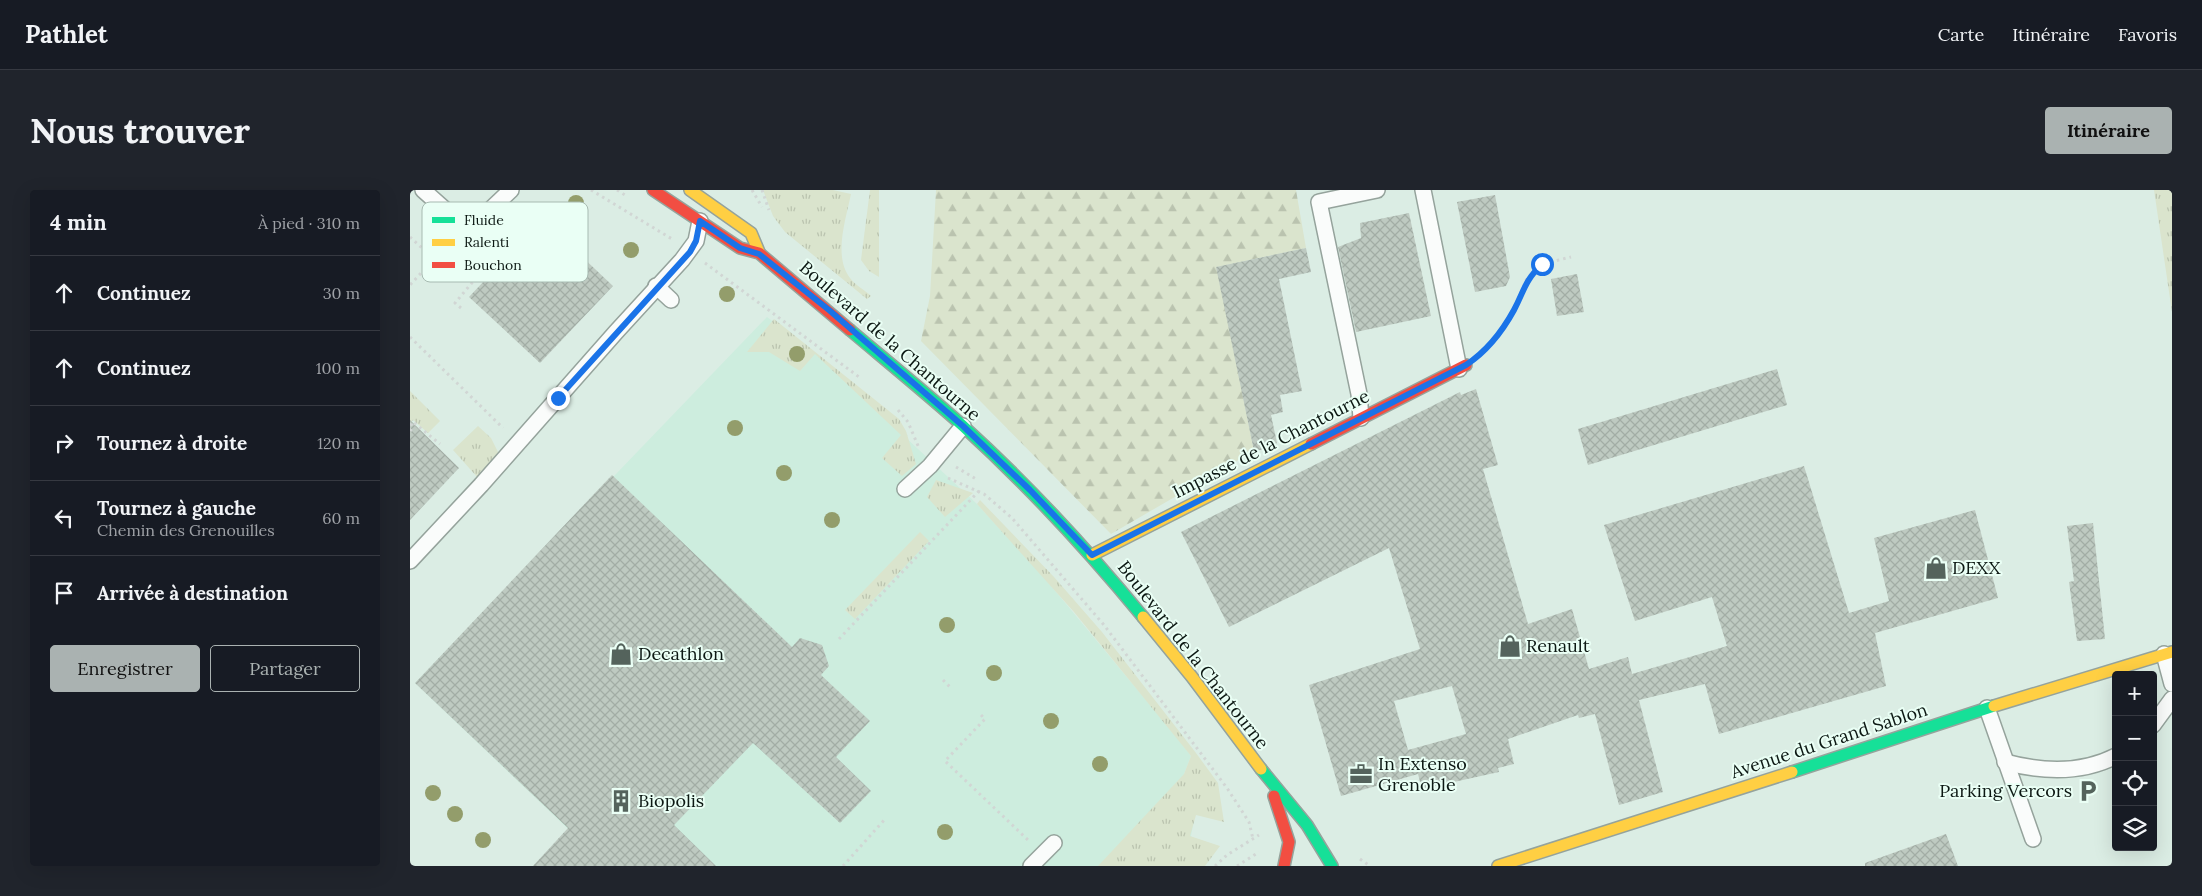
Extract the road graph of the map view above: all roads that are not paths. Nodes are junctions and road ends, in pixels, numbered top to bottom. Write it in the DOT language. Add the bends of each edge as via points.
graph roads {
  1 [pos="422,190"];
  2 [pos="511,190"];
  3 [pos="653,190"];
  4 [pos="683,190"];
  5 [pos="690,190"];
  6 [pos="712,190"];
  7 [pos="1377,190"];
  8 [pos="1423,190"];
  9 [pos="436,202"];
  10 [pos="498,202"];
  11 [pos="710,202"];
  12 [pos="700,221"];
  13 [pos="759,254"];
  14 [pos="656,286"];
  15 [pos="671,300"];
  16 [pos="1462,367"];
  17 [pos="1361,418"];
  18 [pos="963,426"];
  19 [pos="905,489"];
  20 [pos="1092,555"];
  21 [pos="410,561"];
  22 [pos="2168,653"];
  23 [pos="2172,684"];
  24 [pos="2172,699"];
  25 [pos="1987,708"];
  26 [pos="2157,720"];
  27 [pos="2112,757"];
  28 [pos="2005,762"];
  29 [pos="1266,776"];
  30 [pos="2033,838"];
  31 [pos="1048,848"];
  32 [pos="1031,866"];
  33 [pos="1284,866"];
  34 [pos="1332,866"];
  35 [pos="1498,866"];
  1 -- 9 [label="lane"];
  2 -- 10 [label="lane"];
  3 -- 12 [label="street, Boulevard de la Chantourne"];
  4 -- 12 [label="street"];
  5 -- 11 [label="street, Boulevard de la Chantourne"];
  6 -- 11 [label="street"];
  7 -- 17 [label="lane" via="1319,202 1359,394"];
  8 -- 16 [label="lane"];
  11 -- 12 [label="street"];
  11 -- 13 [label="street, Boulevard de la Chantourne" via="750,233"];
  12 -- 13 [label="street, Boulevard de la Chantourne" via="740,248"];
  12 -- 14 [label="lane" via="690,252"];
  13 -- 18 [label="street, Boulevard de la Chantourne"];
  14 -- 15 [label="lane"];
  14 -- 21 [label="lane" via="482,485"];
  16 -- 17 [label="street, Impasse de la Chantourne"];
  17 -- 20 [label="street, Impasse de la Chantourne"];
  18 -- 19 [label="lane" via="930,466"];
  18 -- 20 [label="street, Boulevard de la Chantourne"];
  20 -- 29 [label="street, Boulevard de la Chantourne" via="1192,677"];
  22 -- 23 [label="lane"];
  22 -- 25 [label="street, Avenue du Grand Sablon"];
  24 -- 26 [label="lane"];
  25 -- 28 [label="lane"];
  25 -- 35 [label="street, Avenue du Grand Sablon"];
  27 -- 28 [label="lane" via="2067,770 2034,770"];
  28 -- 30 [label="lane"];
  29 -- 33 [label="street, Boulevard de la Chantourne" via="1286,827 1289,842"];
  29 -- 34 [label="street, Boulevard de la Chantourne" via="1307,826"];
  31 -- 32 [label="lane"];
}
